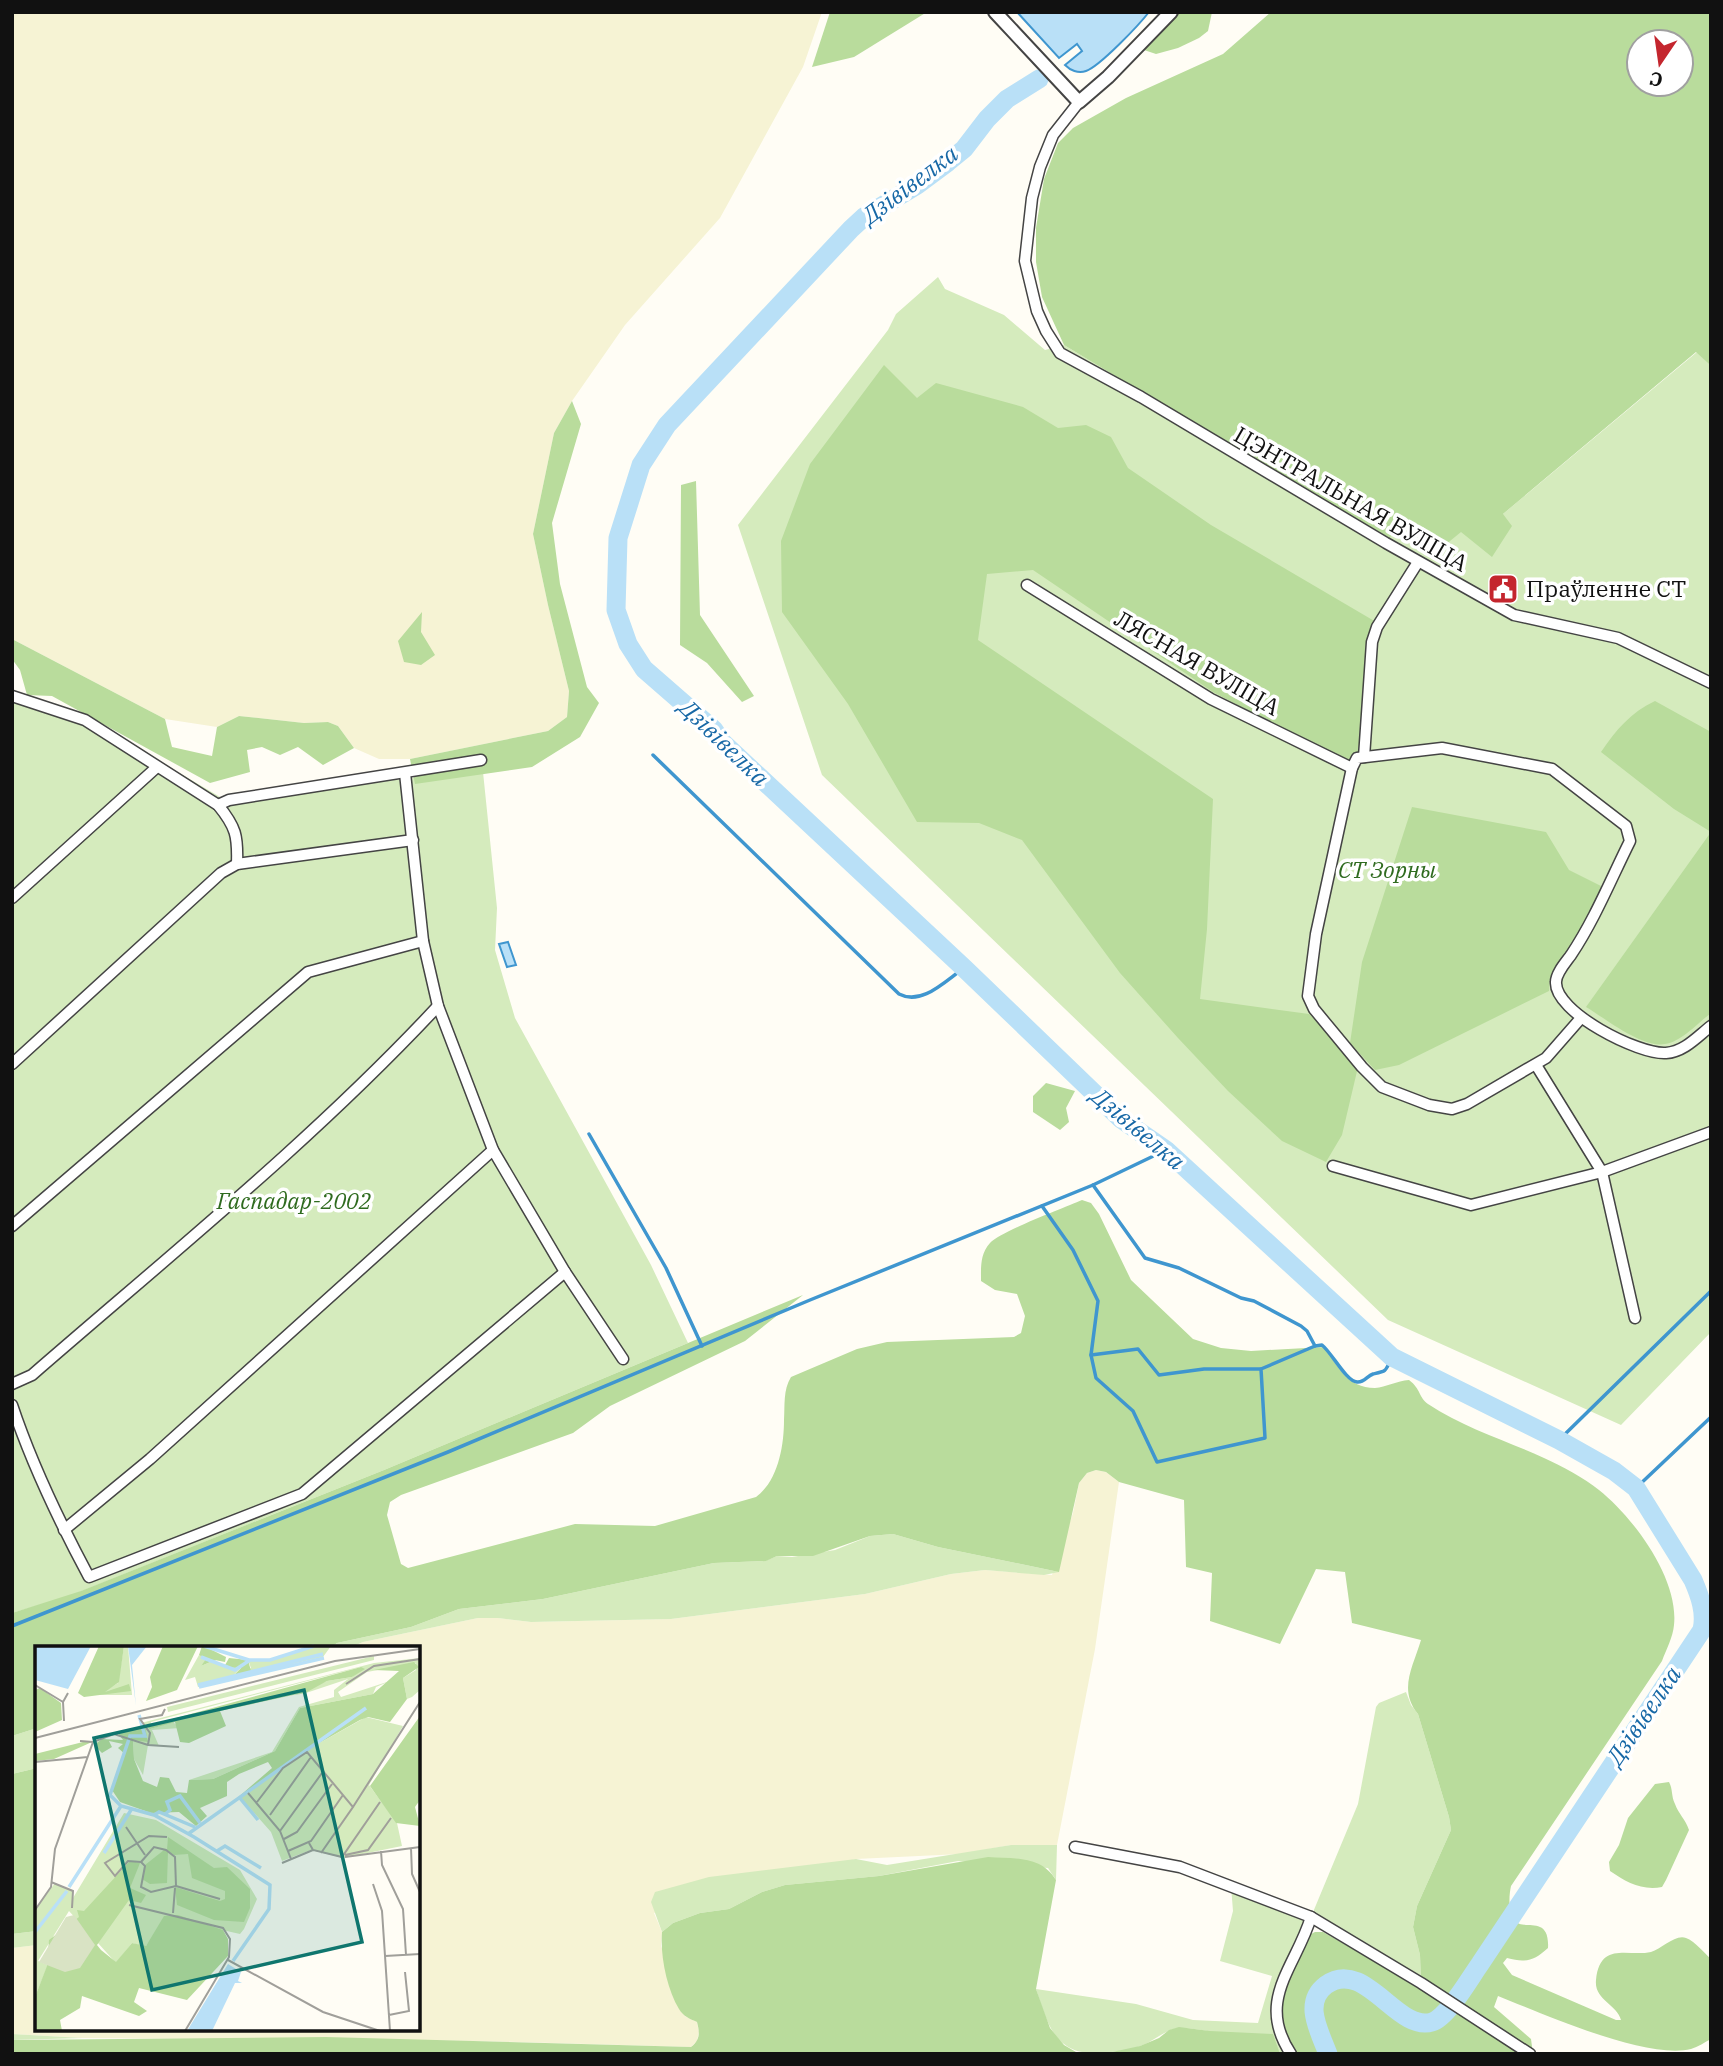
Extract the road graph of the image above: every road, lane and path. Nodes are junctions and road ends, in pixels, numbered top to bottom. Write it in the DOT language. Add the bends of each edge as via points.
graph roads {
  1 [pos="995,12"];
  2 [pos="1171,12"];
  3 [pos="1079,102"];
  4 [pos="1418,562"];
  5 [pos="1027,585"];
  6 [pos="1711,683"];
  7 [pos="12,696"];
  8 [pos="1364,757"];
  9 [pos="481,760"];
  10 [pos="157,767"];
  11 [pos="1352,768"];
  12 [pos="405,773"];
  13 [pos="218,805"];
  14 [pos="413,840"];
  15 [pos="237,864"];
  16 [pos="12,898"];
  17 [pos="423,941"];
  18 [pos="438,1006"];
  19 [pos="1581,1018"];
  20 [pos="1711,1026"];
  21 [pos="12,1064"];
  22 [pos="1536,1065"];
  23 [pos="1711,1132"];
  24 [pos="493,1150"];
  25 [pos="1333,1166"];
  26 [pos="1602,1172"];
  27 [pos="12,1226"];
  28 [pos="565,1272"];
  29 [pos="1635,1318"];
  30 [pos="623,1359"];
  31 [pos="12,1384"];
  32 [pos="12,1405"];
  33 [pos="64,1530"];
  34 [pos="1075,1847"];
  35 [pos="1311,1917"];
  36 [pos="1291,2054"];
  37 [pos="1530,2054"];
  1 -- 3 [label="street"];
  2 -- 3 [label="street"];
  3 -- 4 [label="street, ЦЭНТРАЛЬНАЯ ВУЛІЦА" via="1053,135 1040,167 1025,261 1037,311 1059,353"];
  4 -- 6 [label="street, ЦЭНТРАЛЬНАЯ ВУЛІЦА" via="1514,615 1625,640"];
  4 -- 8 [label="street" via="1372,642"];
  5 -- 11 [label="street, ЛЯСНАЯ ВУЛІЦА" via="1212,699"];
  7 -- 10 [label="street" via="85,720"];
  8 -- 11 [label="street" via="1357,758"];
  8 -- 19 [label="street" via="1442,748 1552,769 1626,825 1630,841 1581,940 1555,979 1556,992"];
  9 -- 12 [label="street"];
  10 -- 13 [label="street"];
  10 -- 16 [label="street"];
  11 -- 22 [label="street" via="1316,934 1308,996 1314,1009 1382,1087 1429,1105 1452,1109 1467,1104"];
  12 -- 13 [label="street"];
  12 -- 14 [label="street"];
  13 -- 15 [label="street" via="232,821 238,839"];
  14 -- 15 [label="street"];
  14 -- 17 [label="street"];
  15 -- 21 [label="street" via="221,873"];
  17 -- 18 [label="street"];
  17 -- 27 [label="street" via="308,972"];
  18 -- 24 [label="street"];
  18 -- 31 [label="street" via="244,1191 32,1375"];
  19 -- 20 [label="street" via="1644,1051 1665,1053 1681,1049"];
  19 -- 22 [label="street"];
  22 -- 26 [label="street"];
  23 -- 26 [label="street"];
  24 -- 28 [label="street"];
  24 -- 33 [label="street" via="150,1460"];
  25 -- 26 [label="street" via="1471,1205"];
  26 -- 29 [label="street"];
  28 -- 30 [label="street"];
  28 -- 33 [label="street" via="302,1494 89,1577"];
  32 -- 33 [label="street"];
  34 -- 35 [label="street" via="1180,1867"];
  35 -- 36 [label="street" via="1275,2004"];
  35 -- 37 [label="street"];
}
